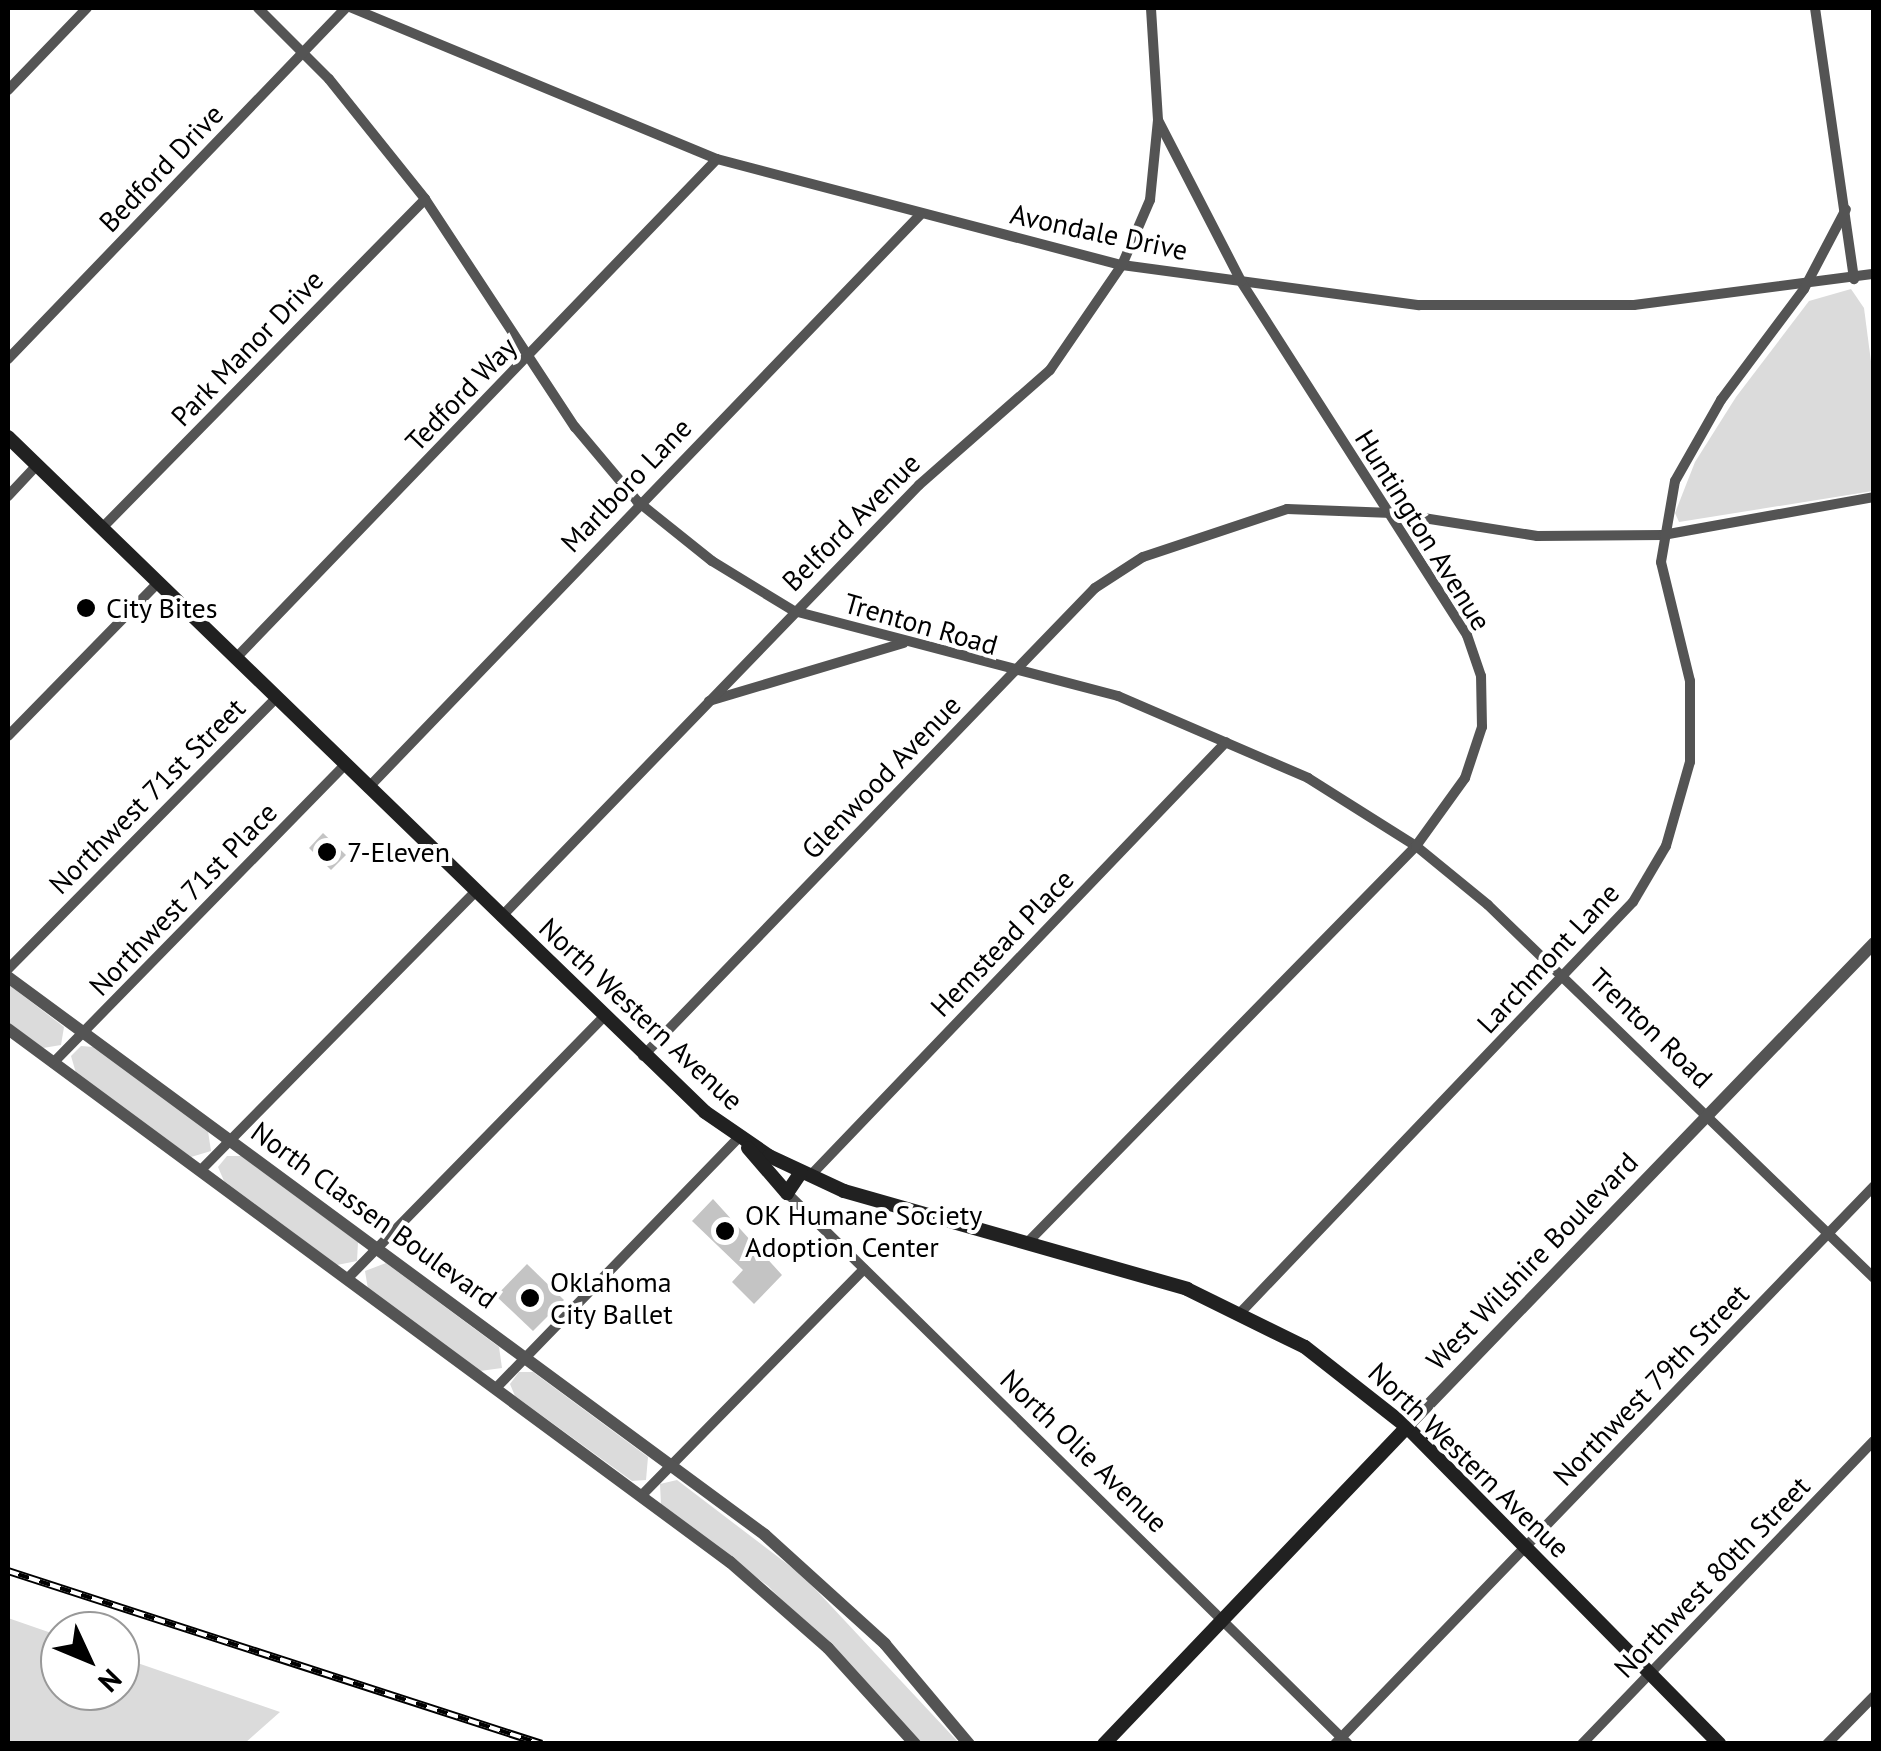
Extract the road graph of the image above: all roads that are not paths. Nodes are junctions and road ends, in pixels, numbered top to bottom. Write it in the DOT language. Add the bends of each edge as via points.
graph roads {
  1 [pos="87,8"];
  2 [pos="258,8"];
  3 [pos="349,8"];
  4 [pos="1151,8"];
  5 [pos="1814,8"];
  6 [pos="304,52"];
  7 [pos="8,90"];
  8 [pos="1158,120"];
  9 [pos="717,159"];
  10 [pos="424,199"];
  11 [pos="1846,209"];
  12 [pos="920,215"];
  13 [pos="1122,265"];
  14 [pos="1874,274"];
  15 [pos="1854,279"];
  16 [pos="1241,282"];
  17 [pos="1804,289"];
  18 [pos="8,358"];
  19 [pos="528,358"];
  20 [pos="8,436"];
  21 [pos="37,465"];
  22 [pos="8,496"];
  23 [pos="1874,497"];
  24 [pos="637,501"];
  25 [pos="1392,513"];
  26 [pos="102,528"];
  27 [pos="1663,535"];
  28 [pos="158,583"];
  29 [pos="794,610"];
  30 [pos="905,643"];
  31 [pos="235,659"];
  32 [pos="1012,674"];
  33 [pos="276,698"];
  34 [pos="707,701"];
  35 [pos="8,736"];
  36 [pos="1226,742"];
  37 [pos="345,766"];
  38 [pos="368,788"];
  39 [pos="1416,846"];
  40 [pos="475,892"];
  41 [pos="501,918"];
  42 [pos="1874,943"];
  43 [pos="8,973"];
  44 [pos="1564,977"];
  45 [pos="603,1018"];
  46 [pos="8,1030"];
  47 [pos="84,1032"];
  48 [pos="643,1056"];
  49 [pos="53,1063"];
  50 [pos="1709,1114"];
  51 [pos="738,1137"];
  52 [pos="230,1140"];
  53 [pos="200,1172"];
  54 [pos="806,1174"];
  55 [pos="1874,1186"];
  56 [pos="787,1193"];
  57 [pos="1828,1232"];
  58 [pos="1026,1244"];
  59 [pos="376,1248"];
  60 [pos="864,1269"];
  61 [pos="1874,1278"];
  62 [pos="347,1280"];
  63 [pos="1240,1312"];
  64 [pos="526,1358"];
  65 [pos="495,1389"];
  66 [pos="1406,1427"];
  67 [pos="1874,1441"];
  68 [pos="672,1465"];
  69 [pos="641,1496"];
  70 [pos="1527,1549"];
  71 [pos="1224,1618"];
  72 [pos="1651,1674"];
  73 [pos="1874,1696"];
  74 [pos="1342,1741"];
  75 [pos="915,1744"];
  76 [pos="969,1744"];
  77 [pos="1104,1744"];
  78 [pos="1582,1744"];
  79 [pos="1720,1744"];
  80 [pos="1828,1744"];
  1 -- 7 [label="street"];
  2 -- 6 [label="street, Trenton Road"];
  3 -- 6 [label="street, Bedford Drive"];
  3 -- 9 [label="street, Avondale Drive"];
  4 -- 8 [label="street, Huntington Avenue"];
  5 -- 11 [label="street"];
  6 -- 10 [label="street, Trenton Road"];
  6 -- 18 [label="street, Bedford Drive"];
  8 -- 13 [label="street, Belford Avenue" via="1150,200"];
  8 -- 16 [label="street, Huntington Avenue"];
  9 -- 12 [label="street, Avondale Drive"];
  9 -- 19 [label="street, Tedford Way"];
  10 -- 19 [label="street, Trenton Road"];
  10 -- 26 [label="street, Park Manor Drive"];
  11 -- 15 [label="street"];
  11 -- 17 [label="street, Larchmont Lane"];
  12 -- 13 [label="street, Avondale Drive"];
  12 -- 24 [label="street, Marlboro Lane"];
  13 -- 16 [label="street, Avondale Drive"];
  13 -- 29 [label="street, Belford Avenue" via="1050,370"];
  14 -- 15 [label="street, Avondale Drive"];
  15 -- 17 [label="street, Avondale Drive"];
  16 -- 17 [label="street, Avondale Drive" via="1420,305 1634,306"];
  16 -- 25 [label="street, Huntington Avenue"];
  17 -- 27 [label="street, Larchmont Lane" via="1720,400 1675,480"];
  19 -- 24 [label="street, Trenton Road"];
  19 -- 31 [label="street, Tedford Way"];
  20 -- 21 [label="main road, North Western Avenue"];
  21 -- 22 [label="street"];
  21 -- 26 [label="main road, North Western Avenue"];
  23 -- 27 [label="street, Glenwood Avenue"];
  24 -- 29 [label="street, Trenton Road" via="712,561"];
  24 -- 38 [label="street, Marlboro Lane"];
  25 -- 27 [label="street, Glenwood Avenue" via="1538,536"];
  25 -- 32 [label="street, Glenwood Avenue" via="1286,509 1197,534 1095,588"];
  25 -- 39 [label="street, Huntington Avenue" via="1467,636 1481,676 1482,727 1465,778"];
  26 -- 28 [label="main road, North Western Avenue"];
  27 -- 44 [label="street, Larchmont Lane" via="1661,562 1690,681 1690,762 1666,846 1633,902"];
  28 -- 31 [label="main road, North Western Avenue"];
  28 -- 35 [label="street"];
  29 -- 30 [label="street, Trenton Road"];
  29 -- 34 [label="street, Belford Avenue"];
  30 -- 32 [label="street, Trenton Road"];
  30 -- 34 [label="street"];
  31 -- 33 [label="main road, North Western Avenue"];
  32 -- 36 [label="street, Trenton Road" via="1118,696"];
  32 -- 48 [label="street, Glenwood Avenue"];
  33 -- 37 [label="main road, North Western Avenue"];
  33 -- 43 [label="street, Northwest 71st Street"];
  34 -- 41 [label="street, Belford Avenue"];
  36 -- 39 [label="street, Trenton Road" via="1308,778"];
  36 -- 54 [label="street, Hemstead Place"];
  37 -- 38 [label="main road, North Western Avenue"];
  37 -- 47 [label="street, Northwest 71st Place"];
  38 -- 40 [label="main road, North Western Avenue"];
  39 -- 44 [label="street, Trenton Road"];
  39 -- 58 [label="street, Huntington Avenue"];
  40 -- 41 [label="main road, North Western Avenue"];
  40 -- 52 [label="street"];
  41 -- 45 [label="main road, North Western Avenue"];
  42 -- 50 [label="street, West Wilshire Boulevard"];
  43 -- 47 [label="street, North Classen Boulevard"];
  44 -- 50 [label="street, Trenton Road"];
  44 -- 63 [label="street, Larchmont Lane"];
  45 -- 48 [label="main road, North Western Avenue"];
  45 -- 59 [label="street"];
  46 -- 49 [label="street"];
  47 -- 49 [label="street, Northwest 71st Place"];
  47 -- 52 [label="street, North Classen Boulevard"];
  48 -- 51 [label="main road, North Western Avenue"];
  49 -- 53 [label="street"];
  50 -- 57 [label="street, Trenton Road"];
  50 -- 66 [label="street, West Wilshire Boulevard"];
  51 -- 54 [label="main road, North Western Avenue"];
  51 -- 56 [label="main road"];
  51 -- 64 [label="street"];
  52 -- 53 [label="street"];
  52 -- 59 [label="street, North Classen Boulevard"];
  53 -- 62 [label="street"];
  54 -- 56 [label="main road"];
  54 -- 58 [label="main road, North Western Avenue"];
  55 -- 57 [label="street, Northwest 79th Street"];
  56 -- 60 [label="street, North Olie Avenue"];
  57 -- 61 [label="street, Trenton Road"];
  57 -- 70 [label="street, Northwest 79th Street"];
  58 -- 63 [label="main road, North Western Avenue"];
  59 -- 62 [label="street"];
  59 -- 64 [label="street, North Classen Boulevard"];
  60 -- 68 [label="street"];
  60 -- 71 [label="street, North Olie Avenue"];
  62 -- 65 [label="street"];
  63 -- 66 [label="main road, North Western Avenue" via="1339,1370"];
  64 -- 65 [label="street"];
  64 -- 68 [label="street, North Classen Boulevard"];
  65 -- 69 [label="street"];
  66 -- 70 [label="main road, North Western Avenue"];
  66 -- 71 [label="main road, West Wilshire Boulevard"];
  67 -- 72 [label="street, Northwest 80th Street"];
  68 -- 69 [label="street"];
  68 -- 76 [label="street, North Classen Boulevard" via="850,1609"];
  69 -- 75 [label="street" via="794,1616"];
  70 -- 72 [label="main road, North Western Avenue"];
  70 -- 74 [label="street, Northwest 79th Street"];
  71 -- 74 [label="street, North Olie Avenue"];
  71 -- 77 [label="main road, West Wilshire Boulevard"];
  72 -- 78 [label="street, Northwest 80th Street"];
  72 -- 79 [label="main road, North Western Avenue"];
  73 -- 80 [label="street"];
}
